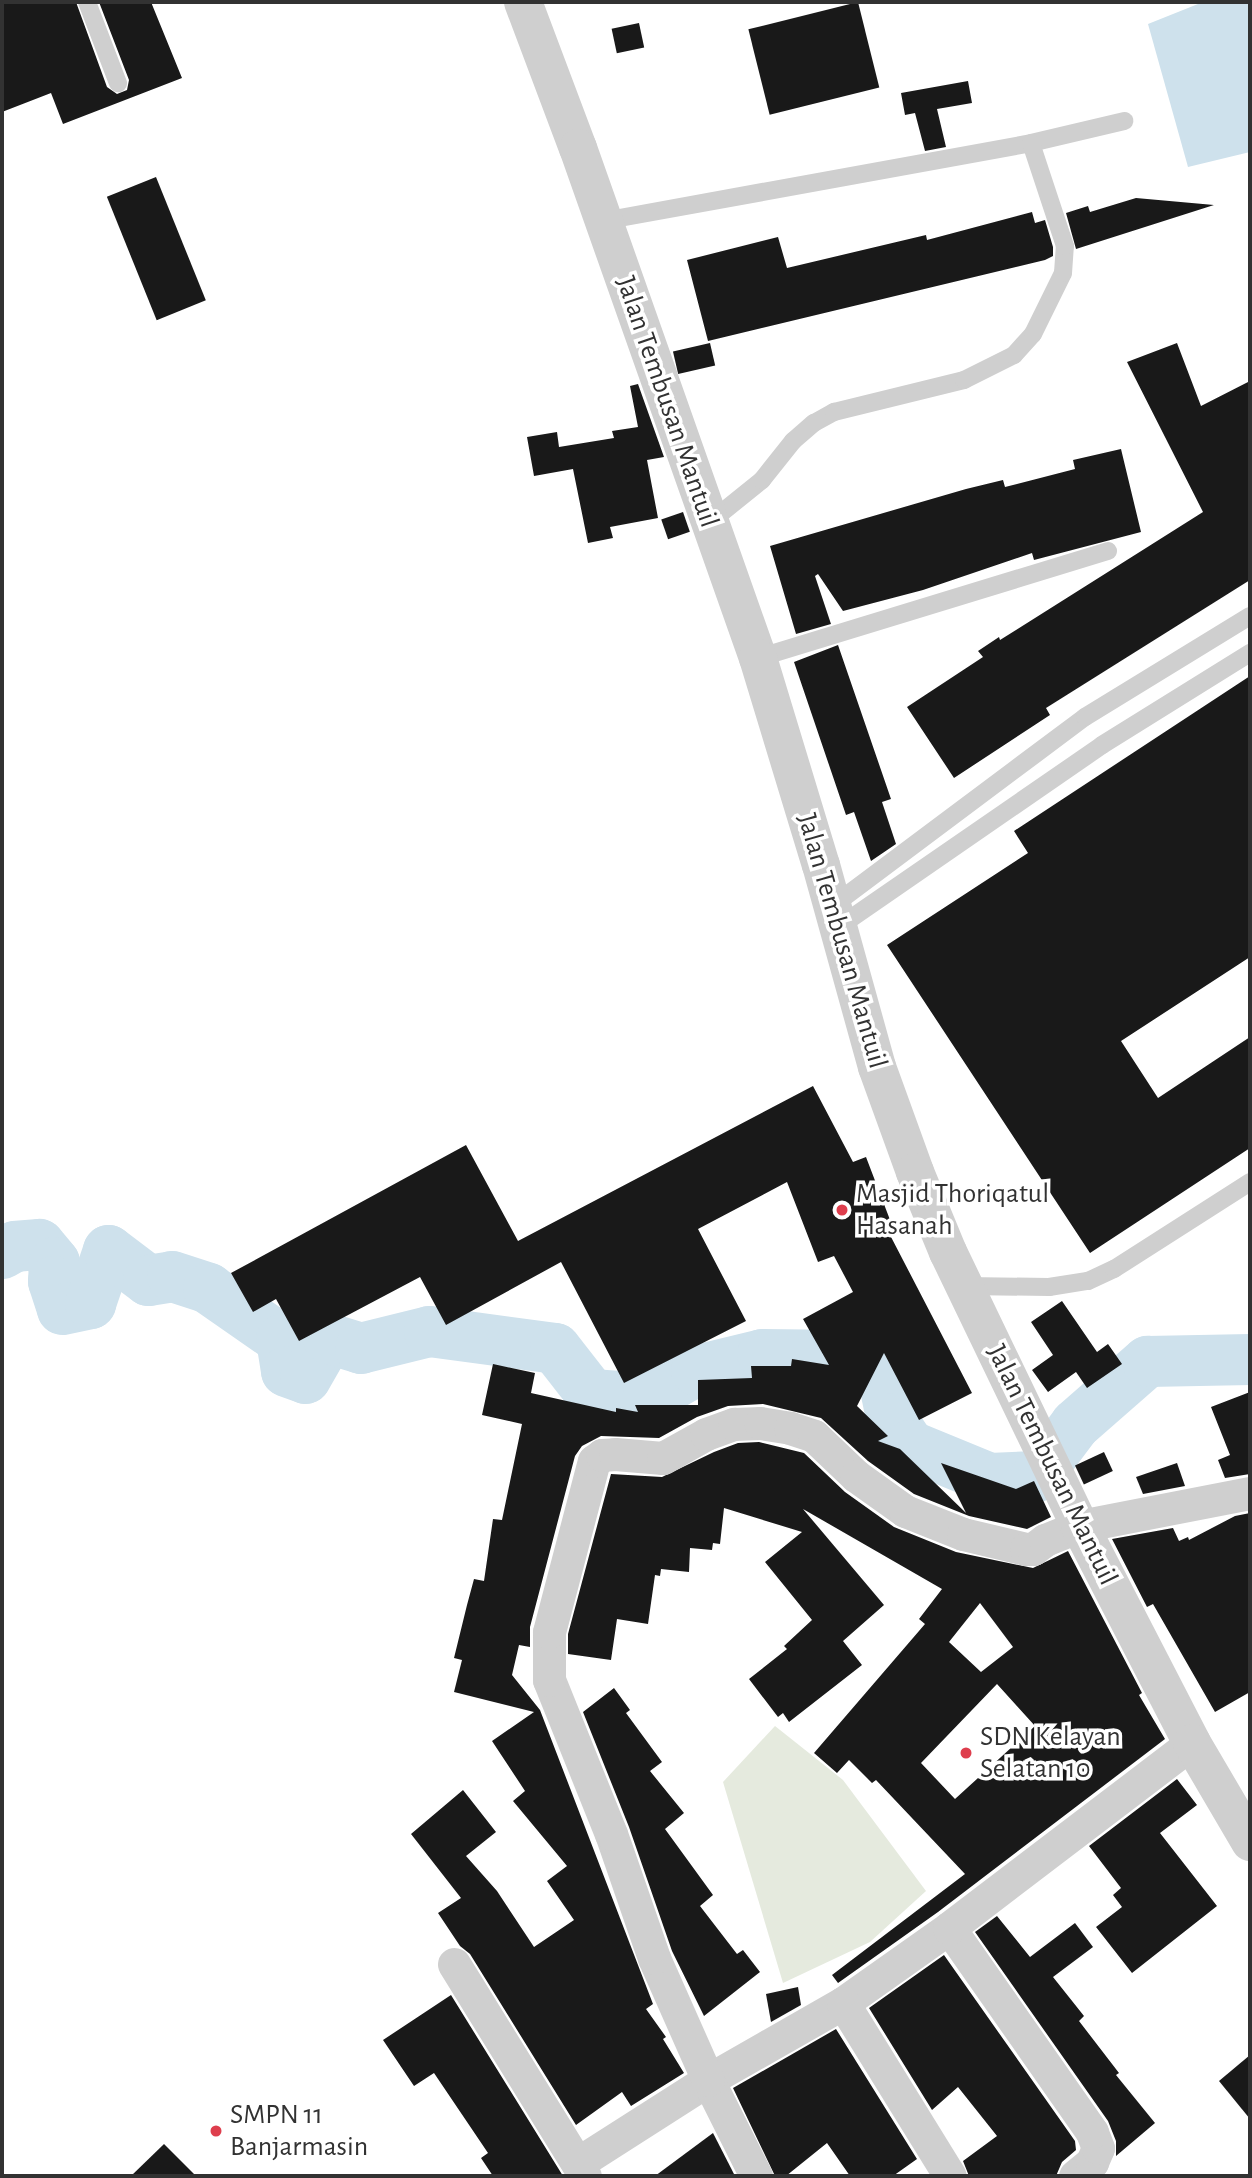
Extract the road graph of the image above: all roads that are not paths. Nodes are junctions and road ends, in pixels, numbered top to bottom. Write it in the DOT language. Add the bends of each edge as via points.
graph roads {
  1 [pos="87,2"];
  2 [pos="523,2"];
  3 [pos="118,83"];
  4 [pos="1124,121"];
  5 [pos="1031,143"];
  6 [pos="603,221"];
  7 [pos="710,522"];
  8 [pos="1108,551"];
  9 [pos="1250,615"];
  10 [pos="1250,653"];
  11 [pos="758,658"];
  12 [pos="1085,717"];
  13 [pos="1102,745"];
  14 [pos="834,918"];
  15 [pos="1250,1182"];
  16 [pos="965,1286"];
  17 [pos="1250,1493"];
  18 [pos="1080,1526"];
  19 [pos="1192,1742"];
  20 [pos="1250,1842"];
  21 [pos="948,1928"];
  22 [pos="454,1964"];
  23 [pos="843,2003"];
  24 [pos="708,2080"];
  25 [pos="582,2170"];
  26 [pos="756,2176"];
  27 [pos="950,2176"];
  28 [pos="1075,2176"];
  1 -- 3 [label="lane"];
  2 -- 6 [label="street, Jalan Tembusan Mantuil"];
  4 -- 5 [label="lane"];
  5 -- 6 [label="lane"];
  5 -- 7 [label="lane" via="1065,246 1063,273 1033,334 1014,355 964,380 834,412 814,423 793,440 762,480"];
  6 -- 7 [label="street, Jalan Tembusan Mantuil"];
  7 -- 11 [label="street, Jalan Tembusan Mantuil"];
  8 -- 11 [label="lane"];
  9 -- 12 [label="lane"];
  10 -- 13 [label="lane"];
  11 -- 14 [label="street, Jalan Tembusan Mantuil"];
  12 -- 13 [label="lane"];
  12 -- 14 [label="lane"];
  13 -- 14 [label="lane"];
  14 -- 16 [label="street, Jalan Tembusan Mantuil" via="886,1094"];
  15 -- 16 [label="lane" via="1088,1281 1049,1287"];
  16 -- 18 [label="street, Jalan Tembusan Mantuil"];
  17 -- 18 [label="street"];
  18 -- 19 [label="street, Jalan Tembusan Mantuil"];
  18 -- 24 [label="street" via="1034,1549 964,1534 927,1522 880,1496 814,1436 760,1423 734,1424 706,1434 663,1458 615,1454 594,1461 549,1632 549,1680 611,1833 654,1958"];
  19 -- 20 [label="street, Jalan Tembusan Mantuil"];
  19 -- 21 [label="street"];
  21 -- 23 [label="street"];
  21 -- 28 [label="street" via="1092,2132 1098,2148 1092,2162"];
  22 -- 25 [label="street"];
  23 -- 24 [label="street"];
  23 -- 27 [label="street"];
  24 -- 25 [label="street"];
  24 -- 26 [label="street"];
}
